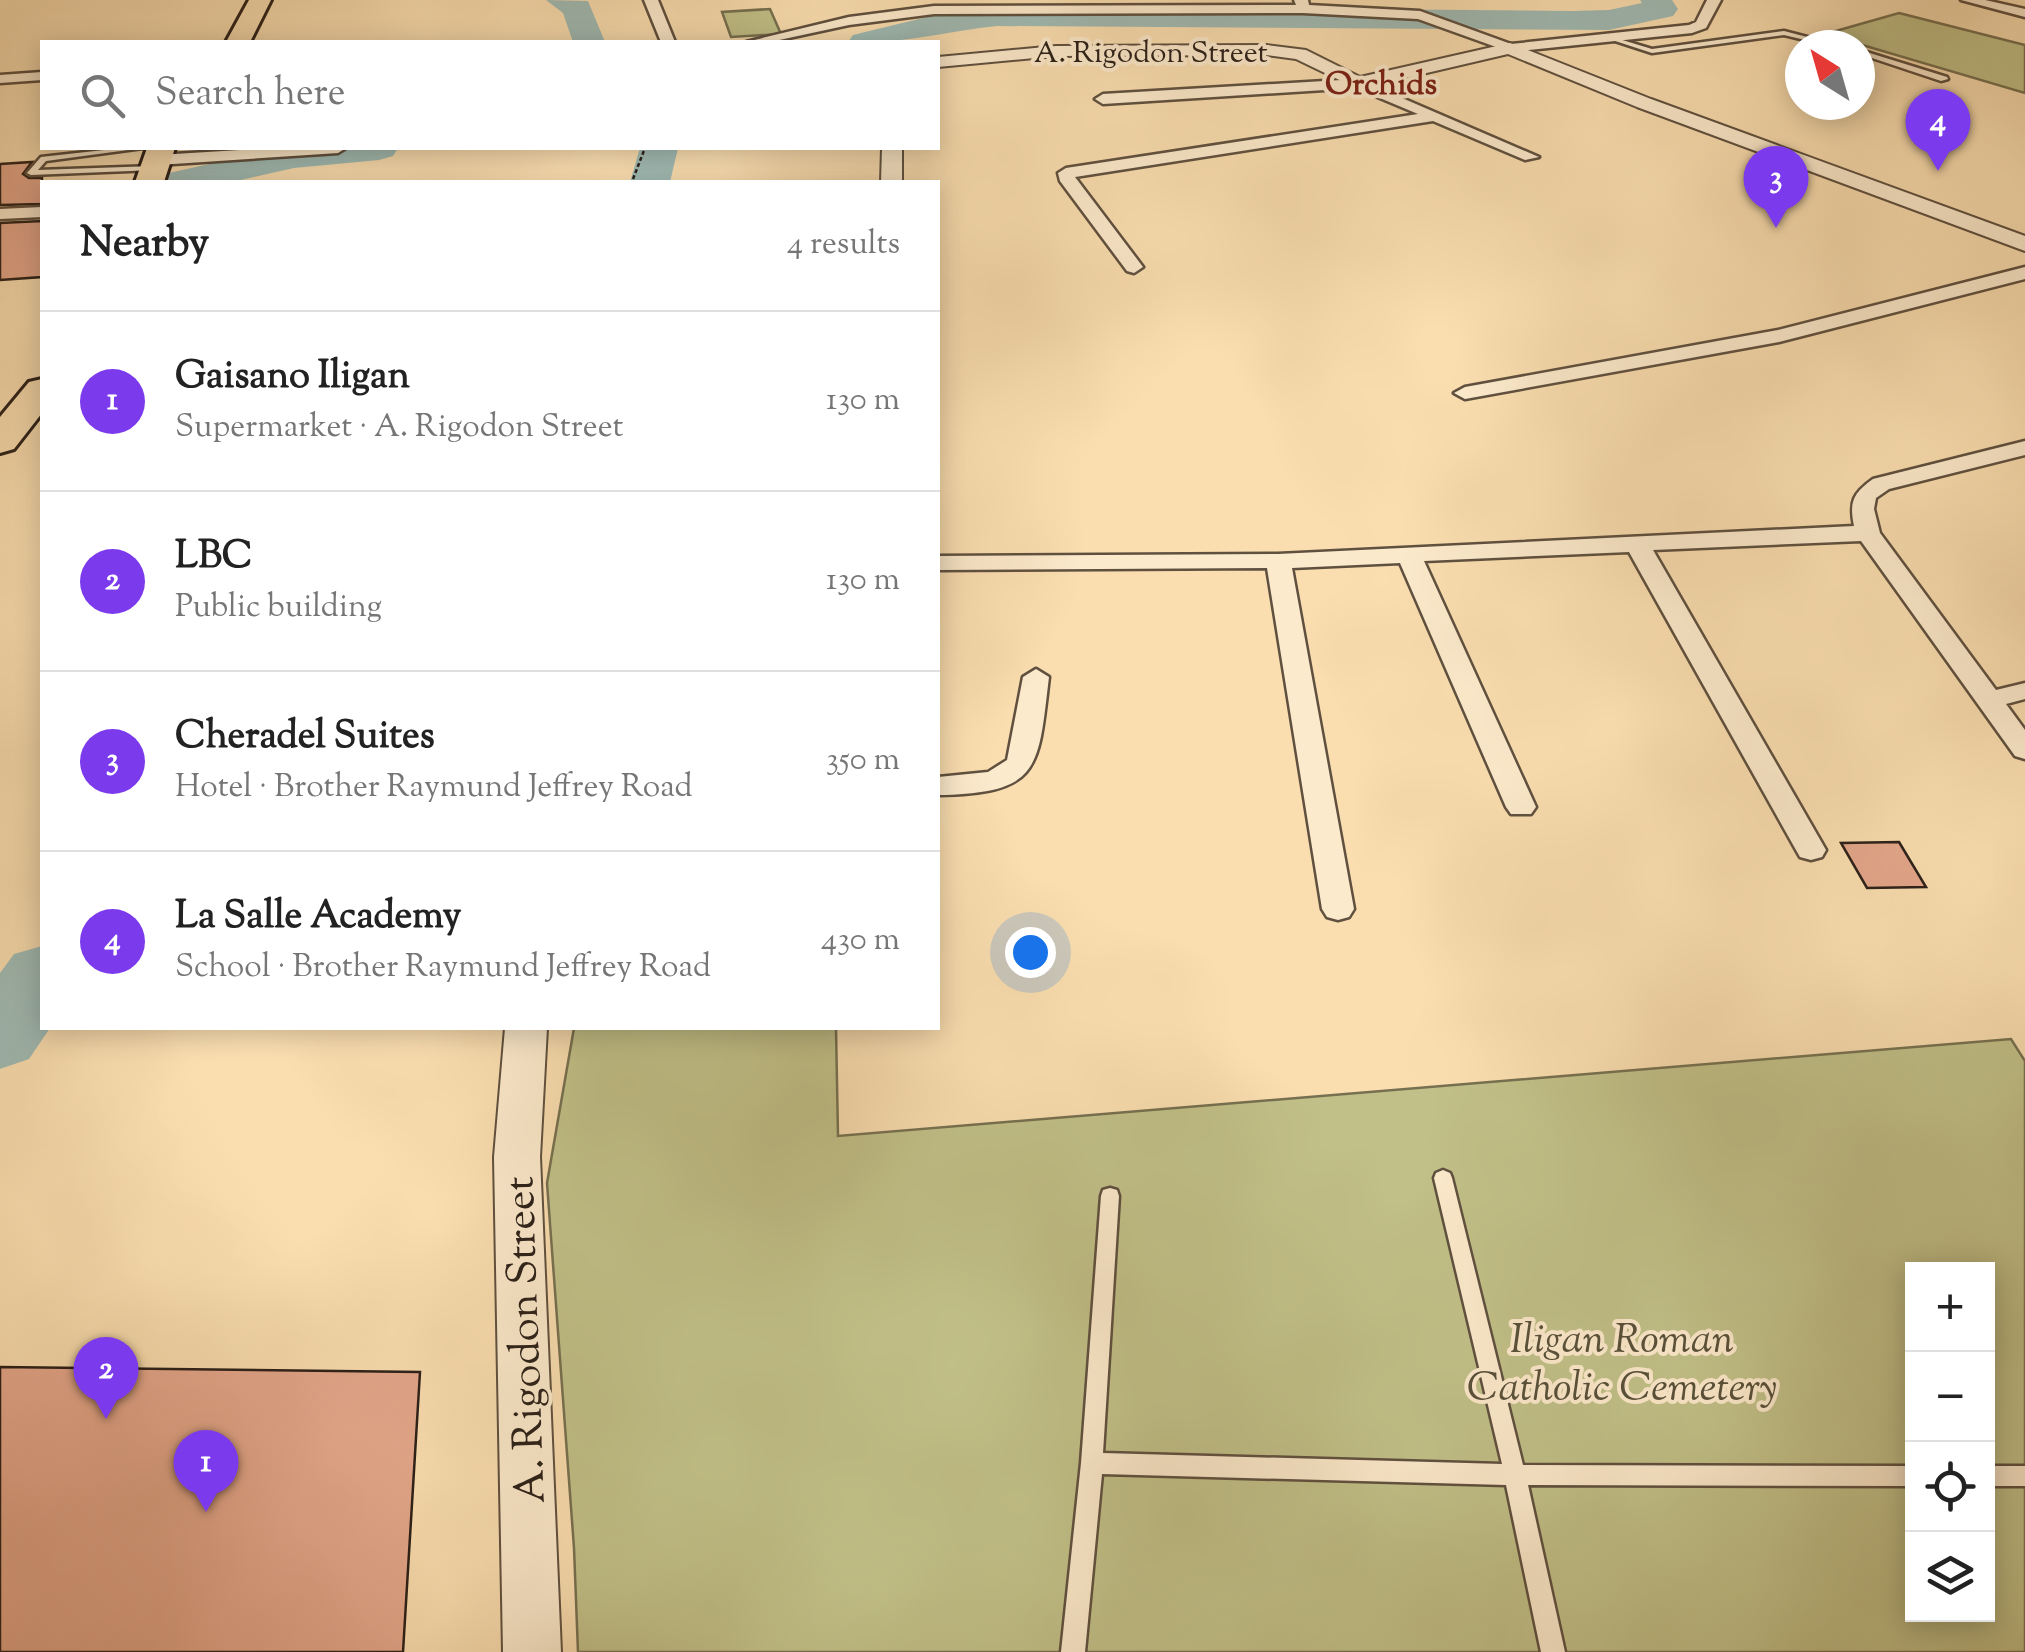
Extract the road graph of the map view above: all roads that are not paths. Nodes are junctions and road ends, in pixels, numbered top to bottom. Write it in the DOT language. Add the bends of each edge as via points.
graph roads {
  1 [pos="242,0"];
  2 [pos="260,0"];
  3 [pos="650,0"];
  4 [pos="1714,0"];
  5 [pos="1968,0"];
  6 [pos="2016,0"];
  7 [pos="1302,4"];
  8 [pos="1996,6"];
  9 [pos="2025,13"];
  10 [pos="1785,33"];
  11 [pos="1609,38"];
  12 [pos="222,40"];
  13 [pos="239,40"];
  14 [pos="667,40"];
  15 [pos="760,40"];
  16 [pos="1510,48"];
  17 [pos="1875,57"];
  18 [pos="940,62"];
  19 [pos="40,76"];
  20 [pos="1944,79"];
  21 [pos="0,80"];
  22 [pos="1358,82"];
  23 [pos="1103,98"];
  24 [pos="1435,116"];
  25 [pos="317,150"];
  26 [pos="892,150"];
  27 [pos="1530,158"];
  28 [pos="163,165"];
  29 [pos="892,180"];
  30 [pos="40,212"];
  31 [pos="0,214"];
  32 [pos="2025,244"];
  33 [pos="1134,266"];
  34 [pos="2025,272"];
  35 [pos="40,392"];
  36 [pos="1466,394"];
  37 [pos="40,428"];
  38 [pos="0,441"];
  39 [pos="2025,448"];
  40 [pos="0,474"];
  41 [pos="1868,533"];
  42 [pos="1637,544"];
  43 [pos="1408,554"];
  44 [pos="1278,561"];
  45 [pos="940,563"];
  46 [pos="1036,677"];
  47 [pos="2025,691"];
  48 [pos="1988,700"];
  49 [pos="2025,750"];
  50 [pos="940,786"];
  51 [pos="1521,807"];
  52 [pos="1811,850"];
  53 [pos="1338,908"];
  54 [pos="526,1030"];
  55 [pos="1443,1178"];
  56 [pos="1110,1196"];
  57 [pos="1092,1463"];
  58 [pos="1515,1475"];
  59 [pos="1905,1476"];
  60 [pos="1995,1476"];
  61 [pos="2025,1476"];
  62 [pos="532,1652"];
  63 [pos="1073,1652"];
  64 [pos="1553,1652"];
  1 -- 12 [label="highway"];
  2 -- 13 [label="highway"];
  3 -- 14 [label="street"];
  4 -- 11 [label="street" via="1692,29"];
  5 -- 8 [label="street"];
  6 -- 8 [label="street"];
  7 -- 15 [label="street" via="934,10 846,16"];
  7 -- 16 [label="street" via="1432,18"];
  8 -- 9 [label="street"];
  10 -- 11 [label="lane" via="1652,50"];
  11 -- 16 [label="street"];
  16 -- 22 [label="street"];
  16 -- 32 [label="street"];
  17 -- 20 [label="lane"];
  18 -- 22 [label="street, A. Rigodon Street" via="1056,51 1266,50 1300,54"];
  19 -- 21 [label="street"];
  22 -- 23 [label="street"];
  22 -- 24 [label="street"];
  24 -- 27 [label="street"];
  24 -- 33 [label="street" via="1066,173"];
  25 -- 28 [label="street"];
  26 -- 29 [label="street"];
  28 -- 28 [label="lane" via="31,173 44,159"];
  30 -- 31 [label="street"];
  34 -- 36 [label="street" via="1779,336"];
  35 -- 38 [label="highway"];
  37 -- 40 [label="highway"];
  39 -- 41 [label="street" via="1881,484 1865,496"];
  41 -- 42 [label="street"];
  41 -- 48 [label="street"];
  42 -- 43 [label="street"];
  42 -- 52 [label="street"];
  43 -- 44 [label="street"];
  43 -- 51 [label="street"];
  44 -- 45 [label="street"];
  44 -- 53 [label="street"];
  46 -- 50 [label="street" via="1016,771 984,785"];
  47 -- 48 [label="street"];
  48 -- 49 [label="street"];
  54 -- 62 [label="street, A. Rigodon Street" via="517,1157"];
  55 -- 58 [label="lane"];
  56 -- 57 [label="lane"];
  57 -- 58 [label="lane"];
  57 -- 63 [label="lane"];
  58 -- 59 [label="lane"];
  58 -- 64 [label="lane"];
  60 -- 61 [label="lane"];
}
